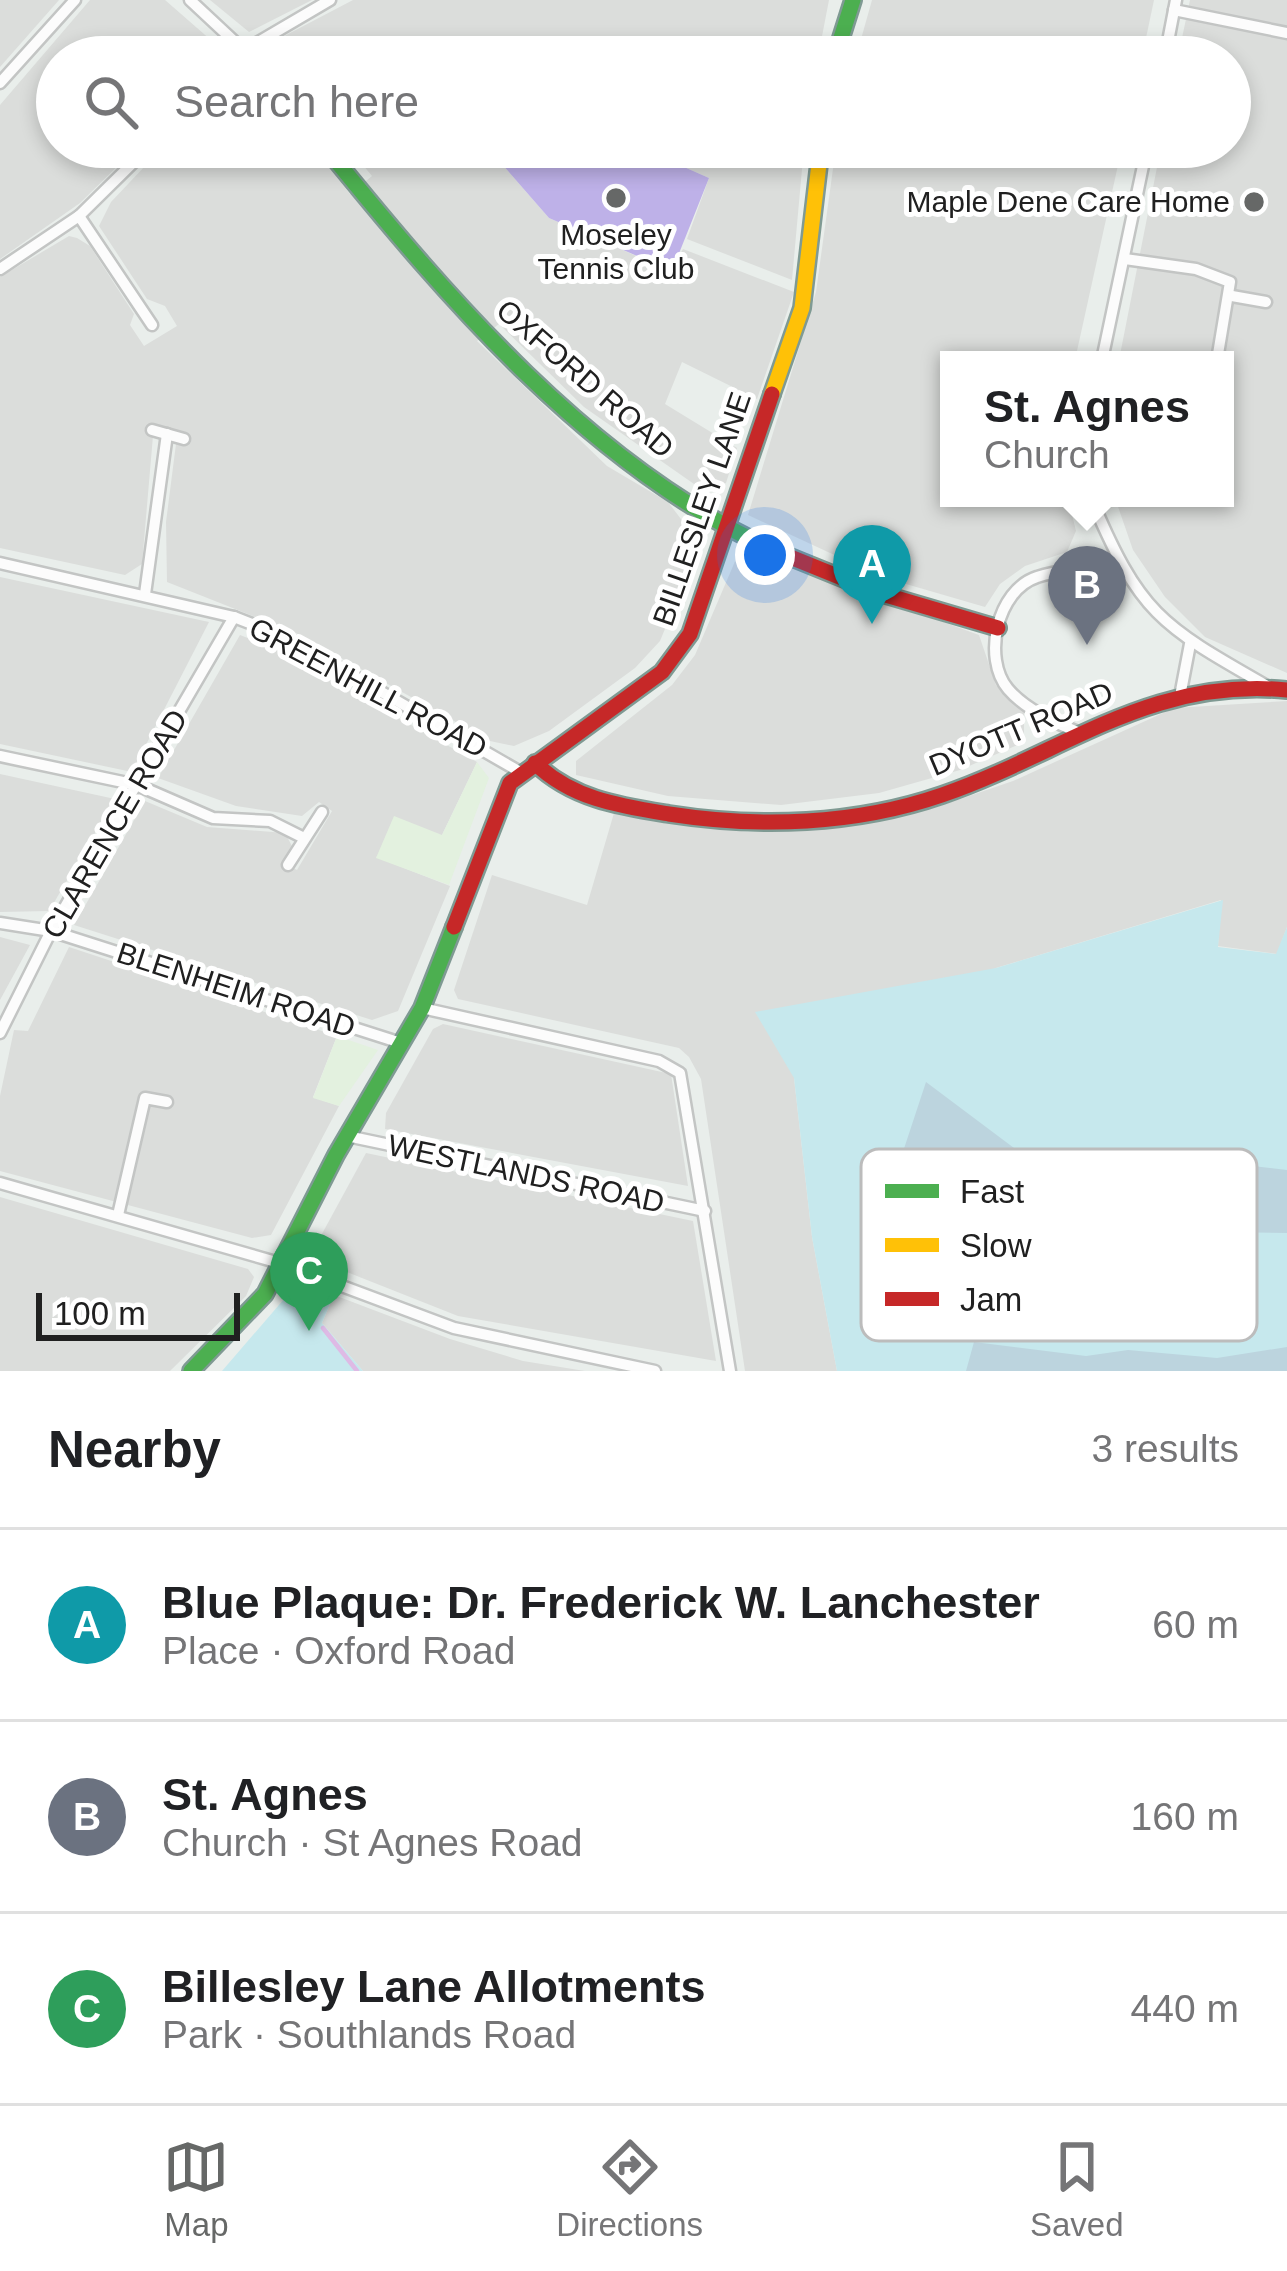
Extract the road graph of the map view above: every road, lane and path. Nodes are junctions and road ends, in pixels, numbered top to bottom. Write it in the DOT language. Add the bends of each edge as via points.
graph roads {
  1 [pos="75,0"];
  2 [pos="190,0"];
  3 [pos="330,0"];
  4 [pos="853,0"];
  5 [pos="1175,5"];
  6 [pos="1287,33"];
  7 [pos="42,36"];
  8 [pos="225,36"];
  9 [pos="271,36"];
  10 [pos="842,36"];
  11 [pos="1169,36"];
  12 [pos="36,43"];
  13 [pos="0,83"];
  14 [pos="128,168"];
  15 [pos="342,168"];
  16 [pos="819,168"];
  17 [pos="1143,168"];
  18 [pos="79,216"];
  19 [pos="1125,259"];
  20 [pos="0,269"];
  21 [pos="1232,296"];
  22 [pos="1266,302"];
  23 [pos="152,325"];
  24 [pos="1104,351"];
  25 [pos="1219,351"];
  26 [pos="152,430"];
  27 [pos="167,434"];
  28 [pos="184,439"];
  29 [pos="1095,507"];
  30 [pos="726,524"];
  31 [pos="0,563"];
  32 [pos="1122,570"];
  33 [pos="145,594"];
  34 [pos="234,616"];
  35 [pos="998,628"];
  36 [pos="1190,644"];
  37 [pos="1267,686"];
  38 [pos="1287,690"];
  39 [pos="1181,691"];
  40 [pos="1084,735"];
  41 [pos="0,756"];
  42 [pos="529,768"];
  43 [pos="137,785"];
  44 [pos="322,812"];
  45 [pos="304,838"];
  46 [pos="288,866"];
  47 [pos="0,923"];
  48 [pos="51,931"];
  49 [pos="422,1008"];
  50 [pos="0,1033"];
  51 [pos="401,1043"];
  52 [pos="167,1102"];
  53 [pos="347,1136"];
  54 [pos="0,1184"];
  55 [pos="705,1211"];
  56 [pos="118,1215"];
  57 [pos="283,1264"];
  58 [pos="191,1371"];
  59 [pos="655,1371"];
  60 [pos="730,1371"];
  1 -- 7 [label="street"];
  2 -- 8 [label="street"];
  3 -- 9 [label="street"];
  4 -- 10 [label="street"];
  5 -- 6 [label="street"];
  5 -- 11 [label="street"];
  12 -- 13 [label="street"];
  14 -- 18 [label="street"];
  15 -- 30 [label="street, OXFORD ROAD" via="421,265 557,398 610,446"];
  16 -- 30 [label="street, BILLESLEY LANE" via="806,292"];
  17 -- 19 [label="street"];
  18 -- 20 [label="street"];
  18 -- 23 [label="street"];
  19 -- 21 [label="street" via="1223,275"];
  19 -- 24 [label="street"];
  21 -- 22 [label="street"];
  21 -- 25 [label="street"];
  26 -- 27 [label="street"];
  27 -- 28 [label="street"];
  27 -- 33 [label="street"];
  29 -- 32 [label="street"];
  30 -- 35 [label="street, OXFORD ROAD" via="836,577"];
  30 -- 42 [label="street, BILLESLEY LANE" via="690,634 672,660"];
  31 -- 33 [label="street, GREENHILL ROAD"];
  32 -- 35 [label="street" via="1038,576 1009,598"];
  32 -- 36 [label="street"];
  33 -- 34 [label="street, GREENHILL ROAD"];
  34 -- 42 [label="street, GREENHILL ROAD"];
  34 -- 43 [label="street, CLARENCE ROAD"];
  35 -- 40 [label="street" via="997,670 1006,688"];
  36 -- 37 [label="street"];
  36 -- 39 [label="street"];
  37 -- 38 [label="street, DYOTT ROAD"];
  37 -- 39 [label="street, DYOTT ROAD"];
  39 -- 40 [label="street, DYOTT ROAD"];
  40 -- 42 [label="street, DYOTT ROAD" via="939,797 788,821 737,822 602,802"];
  41 -- 43 [label="street"];
  42 -- 49 [label="street, BILLESLEY LANE" via="501,798"];
  43 -- 45 [label="street" via="213,818 270,821"];
  43 -- 48 [label="street, CLARENCE ROAD"];
  44 -- 45 [label="street"];
  45 -- 46 [label="street"];
  47 -- 48 [label="street, BLENHEIM ROAD"];
  48 -- 50 [label="street, CLARENCE ROAD"];
  48 -- 51 [label="street, BLENHEIM ROAD"];
  49 -- 51 [label="street, BILLESLEY LANE"];
  49 -- 55 [label="street" via="670,1066 685,1085"];
  51 -- 53 [label="street, BILLESLEY LANE"];
  52 -- 56 [label="street" via="145,1098"];
  53 -- 55 [label="street, WESTLANDS ROAD"];
  53 -- 57 [label="street, BILLESLEY LANE"];
  54 -- 56 [label="street"];
  55 -- 60 [label="street"];
  56 -- 57 [label="street"];
  57 -- 58 [label="street, BILLESLEY LANE" via="240,1324"];
  57 -- 59 [label="street" via="454,1328"];
}
